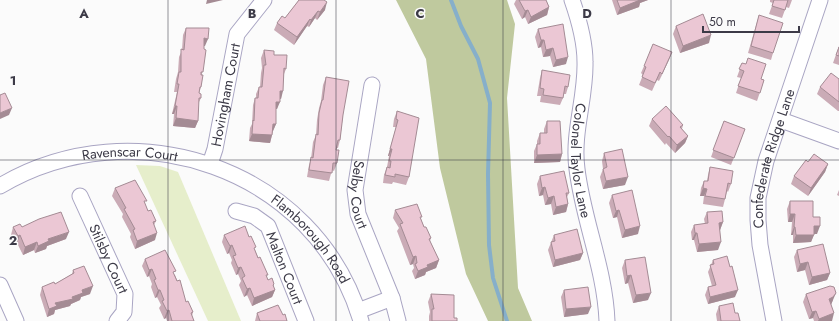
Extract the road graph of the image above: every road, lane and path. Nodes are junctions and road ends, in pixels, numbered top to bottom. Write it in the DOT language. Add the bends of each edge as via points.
graph roads {
  1 [pos="572,0"];
  2 [pos="820,0"];
  3 [pos="259,2"];
  4 [pos="372,85"];
  5 [pos="781,120"];
  6 [pos="839,141"];
  7 [pos="210,164"];
  8 [pos="239,178"];
  9 [pos="0,186"];
  10 [pos="80,196"];
  11 [pos="236,211"];
  12 [pos="0,285"];
  13 [pos="392,298"];
  14 [pos="359,316"];
  15 [pos="16,321"];
  16 [pos="117,321"];
  17 [pos="306,321"];
  18 [pos="398,321"];
  19 [pos="607,321"];
  20 [pos="774,321"];
  1 -- 19 [label="street, Colonel Taylor Lane" via="583,38 585,63 576,141 577,168 605,290"];
  2 -- 5 [label="street, Confederate Ridge Lane"];
  3 -- 7 [label="street, Hovingham Court" via="237,34"];
  4 -- 13 [label="street, Selby Court" via="355,190 358,214"];
  5 -- 6 [label="street"];
  5 -- 20 [label="street, Confederate Ridge Lane" via="762,175 758,198 760,246"];
  7 -- 8 [label="street, Ravenscar Court"];
  7 -- 9 [label="street, Ravenscar Court" via="152,152 100,152 53,162"];
  8 -- 14 [label="street, Flamborough Road" via="278,202 315,237 342,277"];
  10 -- 16 [label="street, Stilsby Court" via="125,294 124,312"];
  11 -- 17 [label="street, Malton Court" via="254,216 268,226"];
  12 -- 15 [label="street"];
  13 -- 14 [label="street"];
  13 -- 18 [label="street, Selby Court"];
}
